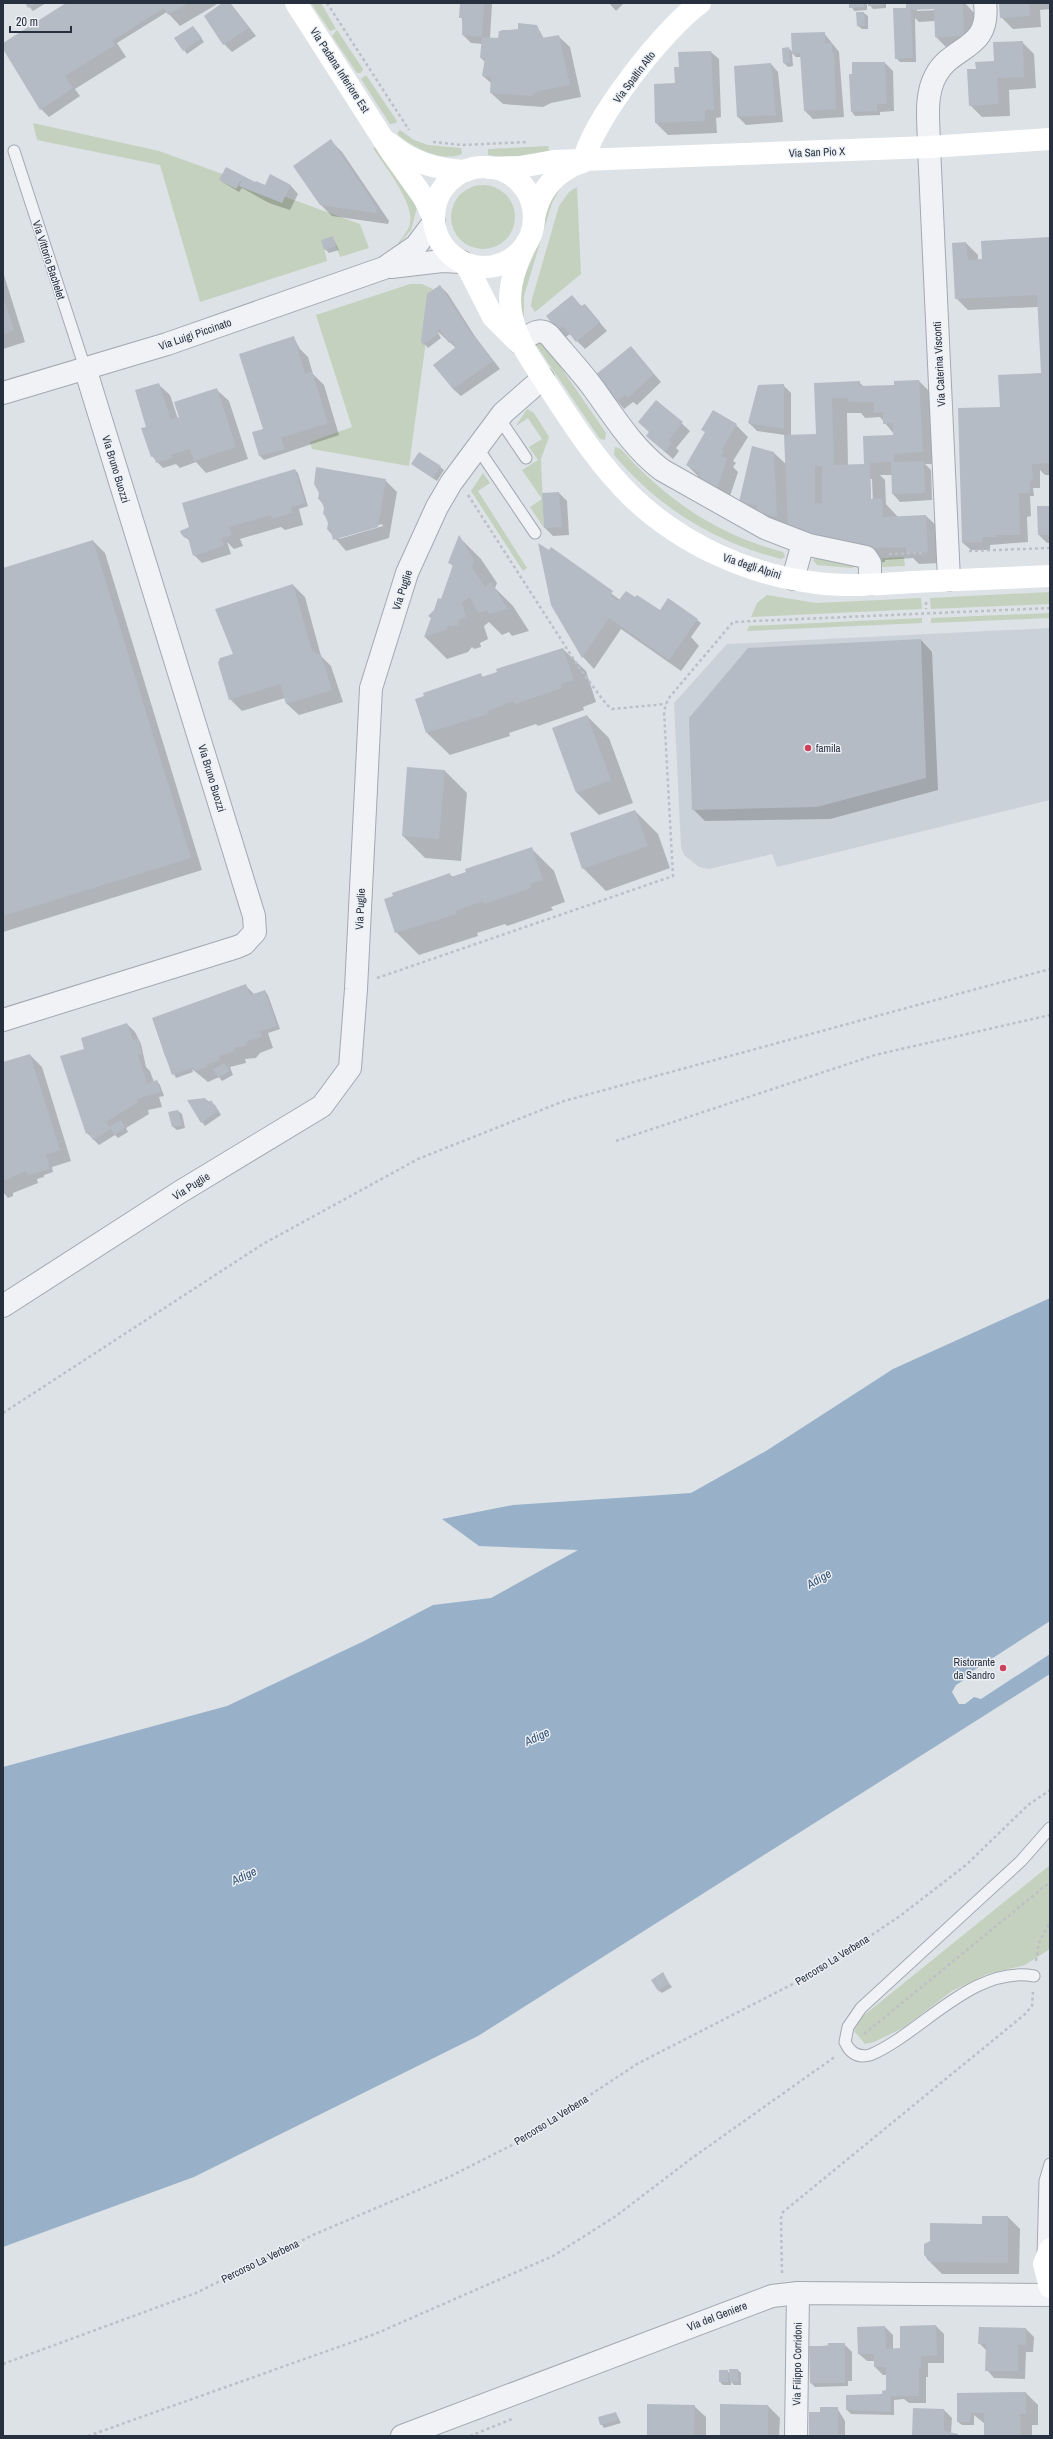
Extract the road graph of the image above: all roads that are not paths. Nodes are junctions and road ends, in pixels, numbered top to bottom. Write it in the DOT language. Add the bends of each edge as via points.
graph roads {
  1 [pos="296,3"];
  2 [pos="700,3"];
  3 [pos="985,3"];
  4 [pos="383,136"];
  5 [pos="1050,139"];
  6 [pos="929,147"];
  7 [pos="14,151"];
  8 [pos="583,162"];
  9 [pos="488,168"];
  10 [pos="466,171"];
  11 [pos="534,218"];
  12 [pos="434,221"];
  13 [pos="526,244"];
  14 [pos="463,263"];
  15 [pos="384,268"];
  16 [pos="522,345"];
  17 [pos="85,368"];
  18 [pos="543,378"];
  19 [pos="3,393"];
  20 [pos="499,418"];
  21 [pos="477,447"];
  22 [pos="526,458"];
  23 [pos="535,533"];
  24 [pos="803,542"];
  25 [pos="1050,576"];
  26 [pos="793,579"];
  27 [pos="949,580"];
  28 [pos="870,584"];
  29 [pos="3,1020"];
  30 [pos="3,1306"];
  31 [pos="1050,1828"];
  32 [pos="1034,1976"];
  33 [pos="1050,2164"];
  34 [pos="1047,2256"];
  35 [pos="1050,2287"];
  36 [pos="798,2293"];
  37 [pos="1050,2295"];
  38 [pos="402,2436"];
  39 [pos="796,2436"];
  1 -- 4 [label="street, Via Padana Inferiore Est"];
  2 -- 8 [label="street, Via Spaltin Alto" via="655,48 634,74 590,139"];
  3 -- 6 [label="street, Via Caterina Visconti" via="985,22 977,39 944,63 929,91"];
  4 -- 10 [label="street, Via Padana Inferiore Est" via="418,161 437,168"];
  4 -- 12 [label="street, Via Padana Inferiore Est" via="424,198"];
  5 -- 6 [label="street, Via San Pio X"];
  6 -- 8 [label="street, Via San Pio X"];
  6 -- 27 [label="street, Via Caterina Visconti"];
  7 -- 17 [label="lane, Via Vittorio Bachelet"];
  8 -- 9 [label="street, Via San Pio X"];
  8 -- 11 [label="street, Via San Pio X" via="565,169 550,183 540,198"];
  9 -- 10 [label="street"];
  9 -- 11 [label="street" via="511,175 523,187 531,201"];
  10 -- 12 [label="street" via="453,178 442,190 435,209"];
  11 -- 13 [label="street"];
  12 -- 14 [label="street" via="443,245"];
  12 -- 15 [label="street, Via Luigi Piccinato" via="416,246"];
  13 -- 14 [label="street" via="520,252 503,263 484,267"];
  13 -- 16 [label="street, Via degli Alpini" via="513,272 509,297 512,320"];
  14 -- 15 [label="street, Via Luigi Piccinato" via="442,261"];
  14 -- 16 [label="street, Via degli Alpini" via="493,317"];
  15 -- 17 [label="street, Via Luigi Piccinato" via="166,344"];
  16 -- 18 [label="street, Via degli Alpini"];
  16 -- 24 [label="street" via="537,331 549,335 581,372 625,434 662,470 747,519"];
  17 -- 19 [label="street, Via Luigi Piccinato"];
  17 -- 29 [label="street, Via Bruno Buozzi" via="254,916 255,932 248,941 237,947"];
  18 -- 20 [label="street, Via Puglie" via="509,406"];
  18 -- 26 [label="street, Via degli Alpini" via="600,460 647,510 680,534 718,555 757,570"];
  20 -- 21 [label="street, Via Puglie"];
  20 -- 22 [label="lane"];
  21 -- 23 [label="lane"];
  21 -- 30 [label="street, Via Puglie" via="438,507 407,573 371,688 350,1068 322,1106 180,1192"];
  24 -- 26 [label="street"];
  24 -- 28 [label="street" via="828,550 863,556 869,560"];
  25 -- 27 [label="street, Via degli Alpini"];
  26 -- 28 [label="street, Via degli Alpini" via="820,583"];
  27 -- 28 [label="street, Via degli Alpini"];
  31 -- 32 [label="lane" via="1021,1860 861,2008 848,2027 845,2042 857,2055 870,2055 976,1988 1009,1976"];
  33 -- 34 [label="lane" via="1045,2180 1042,2252"];
  34 -- 35 [label="street"];
  36 -- 37 [label="street, Via del Geniere"];
  36 -- 38 [label="street, Via del Geniere" via="772,2296 746,2305"];
  36 -- 39 [label="street, Via Filippo Corridoni"];
}
